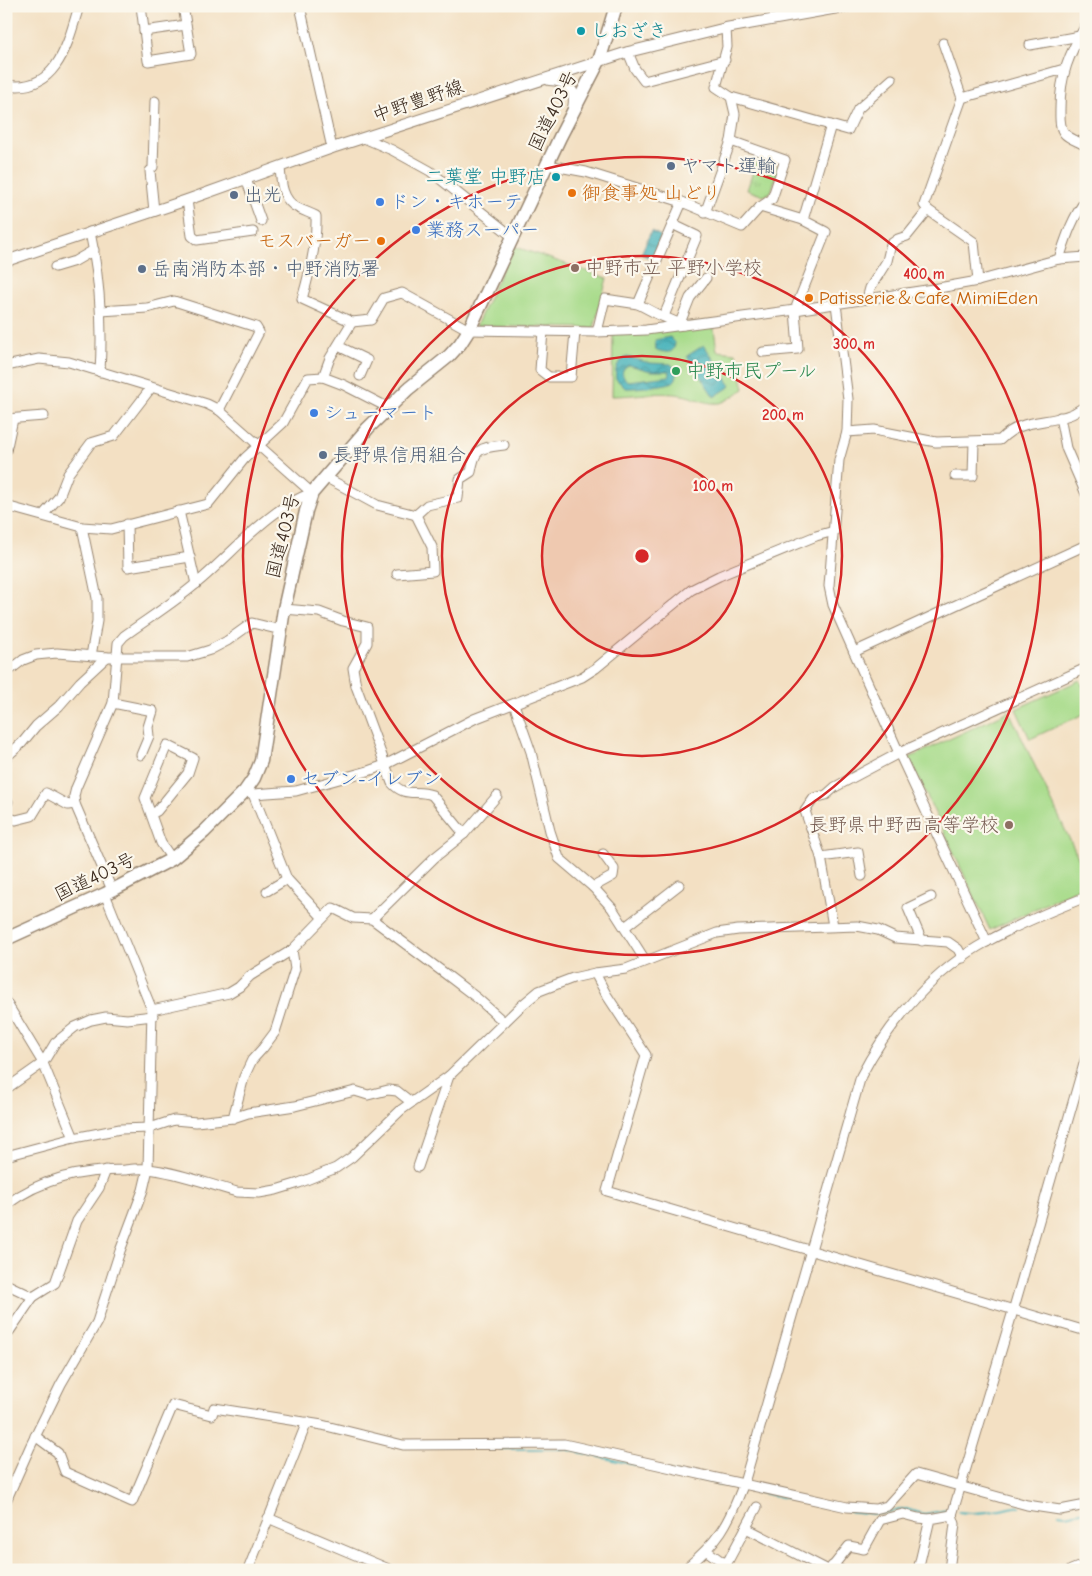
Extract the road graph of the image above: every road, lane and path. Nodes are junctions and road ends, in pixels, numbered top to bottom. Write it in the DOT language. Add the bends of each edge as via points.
graph roads {
  1 [pos="79,6"];
  2 [pos="140,6"];
  3 [pos="183,6"];
  4 [pos="300,6"];
  5 [pos="616,6"];
  6 [pos="848,6"];
  7 [pos="186,25"];
  8 [pos="1086,25"];
  9 [pos="726,28"];
  10 [pos="144,31"];
  11 [pos="1080,36"];
  12 [pos="943,43"];
  13 [pos="1030,44"];
  14 [pos="628,52"];
  15 [pos="725,60"];
  16 [pos="599,61"];
  17 [pos="1064,69"];
  18 [pos="892,79"];
  19 [pos="543,80"];
  20 [pos="10,86"];
  21 [pos="6,95"];
  22 [pos="731,97"];
  23 [pos="962,98"];
  24 [pos="155,101"];
  25 [pos="572,112"];
  26 [pos="831,125"];
  27 [pos="364,138"];
  28 [pos="731,141"];
  29 [pos="1086,146"];
  30 [pos="332,148"];
  31 [pos="548,165"];
  32 [pos="280,167"];
  33 [pos="246,179"];
  34 [pos="187,200"];
  35 [pos="1086,200"];
  36 [pos="682,202"];
  37 [pos="760,207"];
  38 [pos="928,210"];
  39 [pos="154,211"];
  40 [pos="705,213"];
  41 [pos="803,220"];
  42 [pos="261,221"];
  43 [pos="672,224"];
  44 [pos="90,232"];
  45 [pos="253,232"];
  46 [pos="513,237"];
  47 [pos="94,250"];
  48 [pos="1086,257"];
  49 [pos="1059,260"];
  50 [pos="6,261"];
  51 [pos="55,266"];
  52 [pos="706,278"];
  53 [pos="978,281"];
  54 [pos="867,298"];
  55 [pos="638,304"];
  56 [pos="836,304"];
  57 [pos="795,310"];
  58 [pos="101,312"];
  59 [pos="664,316"];
  60 [pos="352,322"];
  61 [pos="683,324"];
  62 [pos="469,330"];
  63 [pos="544,331"];
  64 [pos="575,332"];
  65 [pos="597,332"];
  66 [pos="338,346"];
  67 [pos="763,352"];
  68 [pos="6,366"];
  69 [pos="100,372"];
  70 [pos="360,376"];
  71 [pos="323,377"];
  72 [pos="151,388"];
  73 [pos="1086,406"];
  74 [pos="389,408"];
  75 [pos="219,410"];
  76 [pos="44,416"];
  77 [pos="1060,417"];
  78 [pos="10,419"];
  79 [pos="846,432"];
  80 [pos="974,442"];
  81 [pos="504,445"];
  82 [pos="259,446"];
  83 [pos="6,451"];
  84 [pos="955,476"];
  85 [pos="325,477"];
  86 [pos="312,493"];
  87 [pos="1086,494"];
  88 [pos="6,506"];
  89 [pos="179,511"];
  90 [pos="42,515"];
  91 [pos="416,515"];
  92 [pos="128,524"];
  93 [pos="82,527"];
  94 [pos="834,531"];
  95 [pos="1086,545"];
  96 [pos="190,557"];
  97 [pos="397,574"];
  98 [pos="196,584"];
  99 [pos="284,609"];
  100 [pos="280,630"];
  101 [pos="854,652"];
  102 [pos="91,656"];
  103 [pos="112,657"];
  104 [pos="1086,668"];
  105 [pos="6,673"];
  106 [pos="113,703"];
  107 [pos="514,704"];
  108 [pos="899,753"];
  109 [pos="141,755"];
  110 [pos="6,757"];
  111 [pos="385,765"];
  112 [pos="249,793"];
  113 [pos="497,796"];
  114 [pos="6,801"];
  115 [pos="75,804"];
  116 [pos="6,805"];
  117 [pos="150,814"];
  118 [pos="6,817"];
  119 [pos="464,834"];
  120 [pos="603,854"];
  121 [pos="821,857"];
  122 [pos="172,859"];
  123 [pos="862,876"];
  124 [pos="287,879"];
  125 [pos="679,886"];
  126 [pos="593,887"];
  127 [pos="267,891"];
  128 [pos="109,892"];
  129 [pos="931,897"];
  130 [pos="1086,897"];
  131 [pos="908,908"];
  132 [pos="899,911"];
  133 [pos="323,918"];
  134 [pos="372,920"];
  135 [pos="625,926"];
  136 [pos="833,926"];
  137 [pos="6,939"];
  138 [pos="922,941"];
  139 [pos="987,942"];
  140 [pos="292,950"];
  141 [pos="962,958"];
  142 [pos="645,960"];
  143 [pos="595,973"];
  144 [pos="7,1007"];
  145 [pos="153,1013"];
  146 [pos="504,1022"];
  147 [pos="1086,1057"];
  148 [pos="43,1062"];
  149 [pos="449,1076"];
  150 [pos="6,1089"];
  151 [pos="412,1102"];
  152 [pos="233,1118"];
  153 [pos="150,1128"];
  154 [pos="74,1138"];
  155 [pos="6,1156"];
  156 [pos="418,1167"];
  157 [pos="148,1169"];
  158 [pos="106,1170"];
  159 [pos="6,1205"];
  160 [pos="810,1252"];
  161 [pos="6,1284"];
  162 [pos="33,1297"];
  163 [pos="1013,1311"];
  164 [pos="1086,1331"];
  165 [pos="6,1336"];
  166 [pos="308,1422"];
  167 [pos="35,1436"];
  168 [pos="744,1483"];
  169 [pos="961,1487"];
  170 [pos="6,1501"];
  171 [pos="1086,1505"];
  172 [pos="757,1507"];
  173 [pos="952,1515"];
  174 [pos="268,1518"];
  175 [pos="930,1519"];
  176 [pos="746,1528"];
  177 [pos="706,1551"];
  178 [pos="1086,1564"];
  179 [pos="830,1568"];
  180 [pos="248,1570"];
  181 [pos="391,1570"];
  182 [pos="684,1570"];
  183 [pos="842,1570"];
  184 [pos="918,1570"];
  185 [pos="949,1570"];
  186 [pos="1071,1570"];
  1 -- 20 [label="street" via="66,50 54,69 39,81"];
  2 -- 10 [label="street"];
  3 -- 7 [label="street"];
  4 -- 30 [label="street"];
  5 -- 16 [label="highway, 国道403号"];
  6 -- 9 [label="main road, 中野豊野線"];
  7 -- 10 [label="street"];
  7 -- 10 [label="street" via="191,54 148,61"];
  8 -- 11 [label="street"];
  9 -- 14 [label="main road, 中野豊野線"];
  9 -- 15 [label="street" via="728,48"];
  11 -- 13 [label="street"];
  11 -- 17 [label="street"];
  12 -- 23 [label="street"];
  14 -- 15 [label="street" via="644,81"];
  14 -- 16 [label="main road, 中野豊野線"];
  15 -- 22 [label="street" via="716,87"];
  16 -- 19 [label="main road, 中野豊野線"];
  16 -- 25 [label="highway, 国道403号"];
  17 -- 23 [label="street"];
  17 -- 29 [label="street" via="1060,122 1065,134"];
  18 -- 26 [label="street" via="858,109 848,130"];
  19 -- 25 [label="main road" via="556,80 571,88 574,95"];
  19 -- 27 [label="main road, 中野豊野線"];
  20 -- 21 [label="street"];
  22 -- 26 [label="street"];
  22 -- 28 [label="street" via="734,114"];
  23 -- 38 [label="street" via="924,205"];
  24 -- 39 [label="street"];
  25 -- 31 [label="highway, 国道403号"];
  26 -- 41 [label="street"];
  27 -- 30 [label="main road, 中野豊野線"];
  27 -- 46 [label="street" via="430,171"];
  28 -- 37 [label="street" via="785,160 772,199"];
  28 -- 40 [label="street"];
  30 -- 32 [label="main road, 中野豊野線"];
  31 -- 36 [label="street" via="586,172"];
  31 -- 46 [label="highway, 国道403号"];
  32 -- 33 [label="main road, 中野豊野線"];
  32 -- 60 [label="street" via="286,197 292,205 316,216 317,226 302,299"];
  33 -- 34 [label="main road, 中野豊野線"];
  33 -- 42 [label="street"];
  34 -- 39 [label="main road, 中野豊野線"];
  34 -- 45 [label="street" via="192,236 197,240"];
  35 -- 49 [label="street" via="1067,234"];
  36 -- 40 [label="street"];
  36 -- 43 [label="street"];
  37 -- 40 [label="street" via="742,227"];
  37 -- 41 [label="street"];
  38 -- 53 [label="street" via="974,242"];
  38 -- 54 [label="street" via="907,236 891,244 887,261"];
  39 -- 44 [label="main road, 中野豊野線"];
  41 -- 57 [label="street" via="826,232"];
  43 -- 55 [label="street"];
  43 -- 59 [label="street" via="698,236"];
  44 -- 47 [label="street"];
  44 -- 50 [label="main road, 中野豊野線"];
  46 -- 62 [label="highway, 国道403号"];
  47 -- 51 [label="street"];
  47 -- 58 [label="street"];
  48 -- 49 [label="street"];
  49 -- 53 [label="street"];
  52 -- 61 [label="street" via="690,298"];
  53 -- 54 [label="street"];
  54 -- 56 [label="street"];
  55 -- 59 [label="street"];
  55 -- 65 [label="street" via="605,300"];
  56 -- 57 [label="street"];
  56 -- 79 [label="street" via="848,399"];
  57 -- 61 [label="street"];
  57 -- 67 [label="street" via="798,349"];
  58 -- 69 [label="street"];
  58 -- 75 [label="street" via="147,308 174,301 256,327 258,332"];
  59 -- 61 [label="street"];
  60 -- 62 [label="street" via="371,320 384,298 402,293"];
  60 -- 66 [label="street"];
  61 -- 65 [label="street" via="646,330"];
  62 -- 63 [label="street"];
  62 -- 74 [label="highway, 国道403号" via="449,356"];
  63 -- 64 [label="street"];
  63 -- 64 [label="street" via="540,370 549,377 571,376"];
  64 -- 65 [label="street"];
  66 -- 70 [label="street" via="367,360"];
  66 -- 71 [label="street" via="325,367"];
  68 -- 69 [label="street" via="39,359 69,362"];
  69 -- 72 [label="street"];
  71 -- 74 [label="street"];
  71 -- 82 [label="street" via="308,378 283,423"];
  72 -- 75 [label="street"];
  72 -- 90 [label="street" via="114,436 91,443 68,474 59,497"];
  73 -- 77 [label="street"];
  74 -- 85 [label="highway, 国道403号"];
  75 -- 82 [label="street"];
  76 -- 78 [label="street"];
  77 -- 80 [label="street" via="1025,424 1009,431 1000,440"];
  77 -- 87 [label="street" via="1066,448"];
  78 -- 83 [label="street"];
  79 -- 80 [label="street" via="874,430 936,442"];
  79 -- 94 [label="street" via="839,460"];
  80 -- 84 [label="street" via="973,476"];
  81 -- 91 [label="street" via="483,448 474,456 471,472 460,479 458,498 427,505"];
  82 -- 86 [label="street"];
  82 -- 89 [label="street" via="245,458 208,504"];
  85 -- 86 [label="highway, 国道403号"];
  85 -- 91 [label="street" via="377,505"];
  86 -- 98 [label="street" via="283,507"];
  86 -- 99 [label="highway, 国道403号"];
  88 -- 90 [label="street"];
  89 -- 92 [label="street"];
  89 -- 96 [label="street"];
  90 -- 93 [label="street"];
  91 -- 97 [label="street" via="432,546 433,571"];
  92 -- 93 [label="street" via="111,529"];
  92 -- 96 [label="street" via="128,567"];
  93 -- 102 [label="street" via="97,598"];
  94 -- 101 [label="street" via="829,586 833,605"];
  94 -- 107 [label="street" via="719,576 692,590 589,672 570,683"];
  95 -- 101 [label="street"];
  96 -- 98 [label="street"];
  98 -- 103 [label="street" via="124,636"];
  99 -- 100 [label="highway, 国道403号"];
  99 -- 111 [label="street" via="319,612 367,627 366,643 353,668 356,686"];
  100 -- 103 [label="street" via="252,623 210,650 187,657"];
  100 -- 112 [label="highway, 国道403号" via="261,761"];
  101 -- 108 [label="street"];
  102 -- 103 [label="street"];
  102 -- 105 [label="street" via="36,655 22,660"];
  103 -- 106 [label="street"];
  103 -- 110 [label="street" via="80,682"];
  104 -- 108 [label="street"];
  106 -- 109 [label="street" via="153,711 149,736"];
  106 -- 115 [label="street" via="76,788"];
  107 -- 111 [label="street" via="474,719"];
  107 -- 126 [label="street" via="531,752 550,831 560,858"];
  108 -- 121 [label="street" via="826,795 814,798 805,811"];
  108 -- 139 [label="street"];
  111 -- 112 [label="street" via="296,791"];
  111 -- 119 [label="street" via="397,789 432,795"];
  112 -- 122 [label="highway, 国道403号"];
  112 -- 124 [label="street"];
  113 -- 119 [label="street"];
  114 -- 116 [label="street"];
  115 -- 118 [label="street" via="46,793 32,816 16,820"];
  115 -- 128 [label="street"];
  117 -- 117 [label="street" via="145,798 167,745 193,758 188,773"];
  117 -- 122 [label="street" via="161,843"];
  119 -- 134 [label="street" via="434,858"];
  120 -- 126 [label="street" via="614,869 613,876"];
  121 -- 123 [label="street" via="858,852"];
  121 -- 136 [label="street"];
  122 -- 128 [label="highway, 国道403号"];
  124 -- 127 [label="street"];
  124 -- 133 [label="street"];
  125 -- 135 [label="street"];
  126 -- 135 [label="street"];
  128 -- 137 [label="highway, 国道403号"];
  128 -- 145 [label="street"];
  129 -- 131 [label="street"];
  130 -- 139 [label="street"];
  131 -- 132 [label="street"];
  131 -- 138 [label="street"];
  133 -- 134 [label="street" via="334,908 353,918"];
  133 -- 140 [label="street"];
  134 -- 146 [label="street" via="439,968"];
  135 -- 142 [label="street"];
  136 -- 138 [label="street" via="857,926 878,930 895,938"];
  136 -- 142 [label="street" via="717,933"];
  138 -- 141 [label="street" via="948,942 958,949"];
  139 -- 141 [label="street"];
  140 -- 145 [label="street" via="229,993"];
  140 -- 152 [label="street" via="295,969 275,1032 252,1060"];
  141 -- 160 [label="street" via="920,994 874,1050 861,1076"];
  142 -- 143 [label="street" via="626,969"];
  143 -- 146 [label="street" via="539,991"];
  143 -- 160 [label="street" via="646,1055 606,1191"];
  144 -- 148 [label="street"];
  145 -- 148 [label="street" via="91,1020 75,1027 55,1044"];
  145 -- 153 [label="street"];
  146 -- 149 [label="street"];
  147 -- 163 [label="street"];
  148 -- 150 [label="street"];
  148 -- 154 [label="street"];
  149 -- 151 [label="street"];
  149 -- 156 [label="street"];
  151 -- 152 [label="street" via="388,1090 368,1095 355,1091"];
  151 -- 157 [label="street" via="352,1158 336,1168 276,1190 237,1192"];
  152 -- 153 [label="street" via="196,1122 174,1120"];
  153 -- 154 [label="street" via="120,1129"];
  153 -- 157 [label="street"];
  154 -- 155 [label="street"];
  157 -- 158 [label="street"];
  157 -- 167 [label="street" via="97,1322"];
  158 -- 159 [label="street" via="61,1177 36,1186"];
  158 -- 162 [label="street" via="99,1188 77,1221 55,1284"];
  160 -- 163 [label="street"];
  160 -- 168 [label="street"];
  161 -- 162 [label="street"];
  162 -- 165 [label="street"];
  163 -- 164 [label="street"];
  163 -- 169 [label="street"];
  166 -- 167 [label="street" via="214,1408 212,1415 173,1405 132,1502 65,1472 58,1453"];
  166 -- 168 [label="street" via="403,1445 564,1444"];
  166 -- 174 [label="street"];
  167 -- 170 [label="street"];
  168 -- 169 [label="street" via="847,1507 875,1509 887,1506 916,1474"];
  168 -- 177 [label="street" via="725,1527"];
  169 -- 171 [label="street" via="1026,1505 1060,1510"];
  169 -- 173 [label="street"];
  172 -- 176 [label="street"];
  173 -- 175 [label="street"];
  173 -- 185 [label="street" via="955,1524"];
  174 -- 180 [label="street"];
  174 -- 181 [label="street"];
  175 -- 179 [label="street" via="903,1514 880,1520 864,1549 849,1546"];
  175 -- 184 [label="street"];
  176 -- 177 [label="street" via="727,1563"];
  176 -- 179 [label="street"];
  177 -- 182 [label="street"];
  178 -- 186 [label="street"];
  179 -- 183 [label="street"];
}
